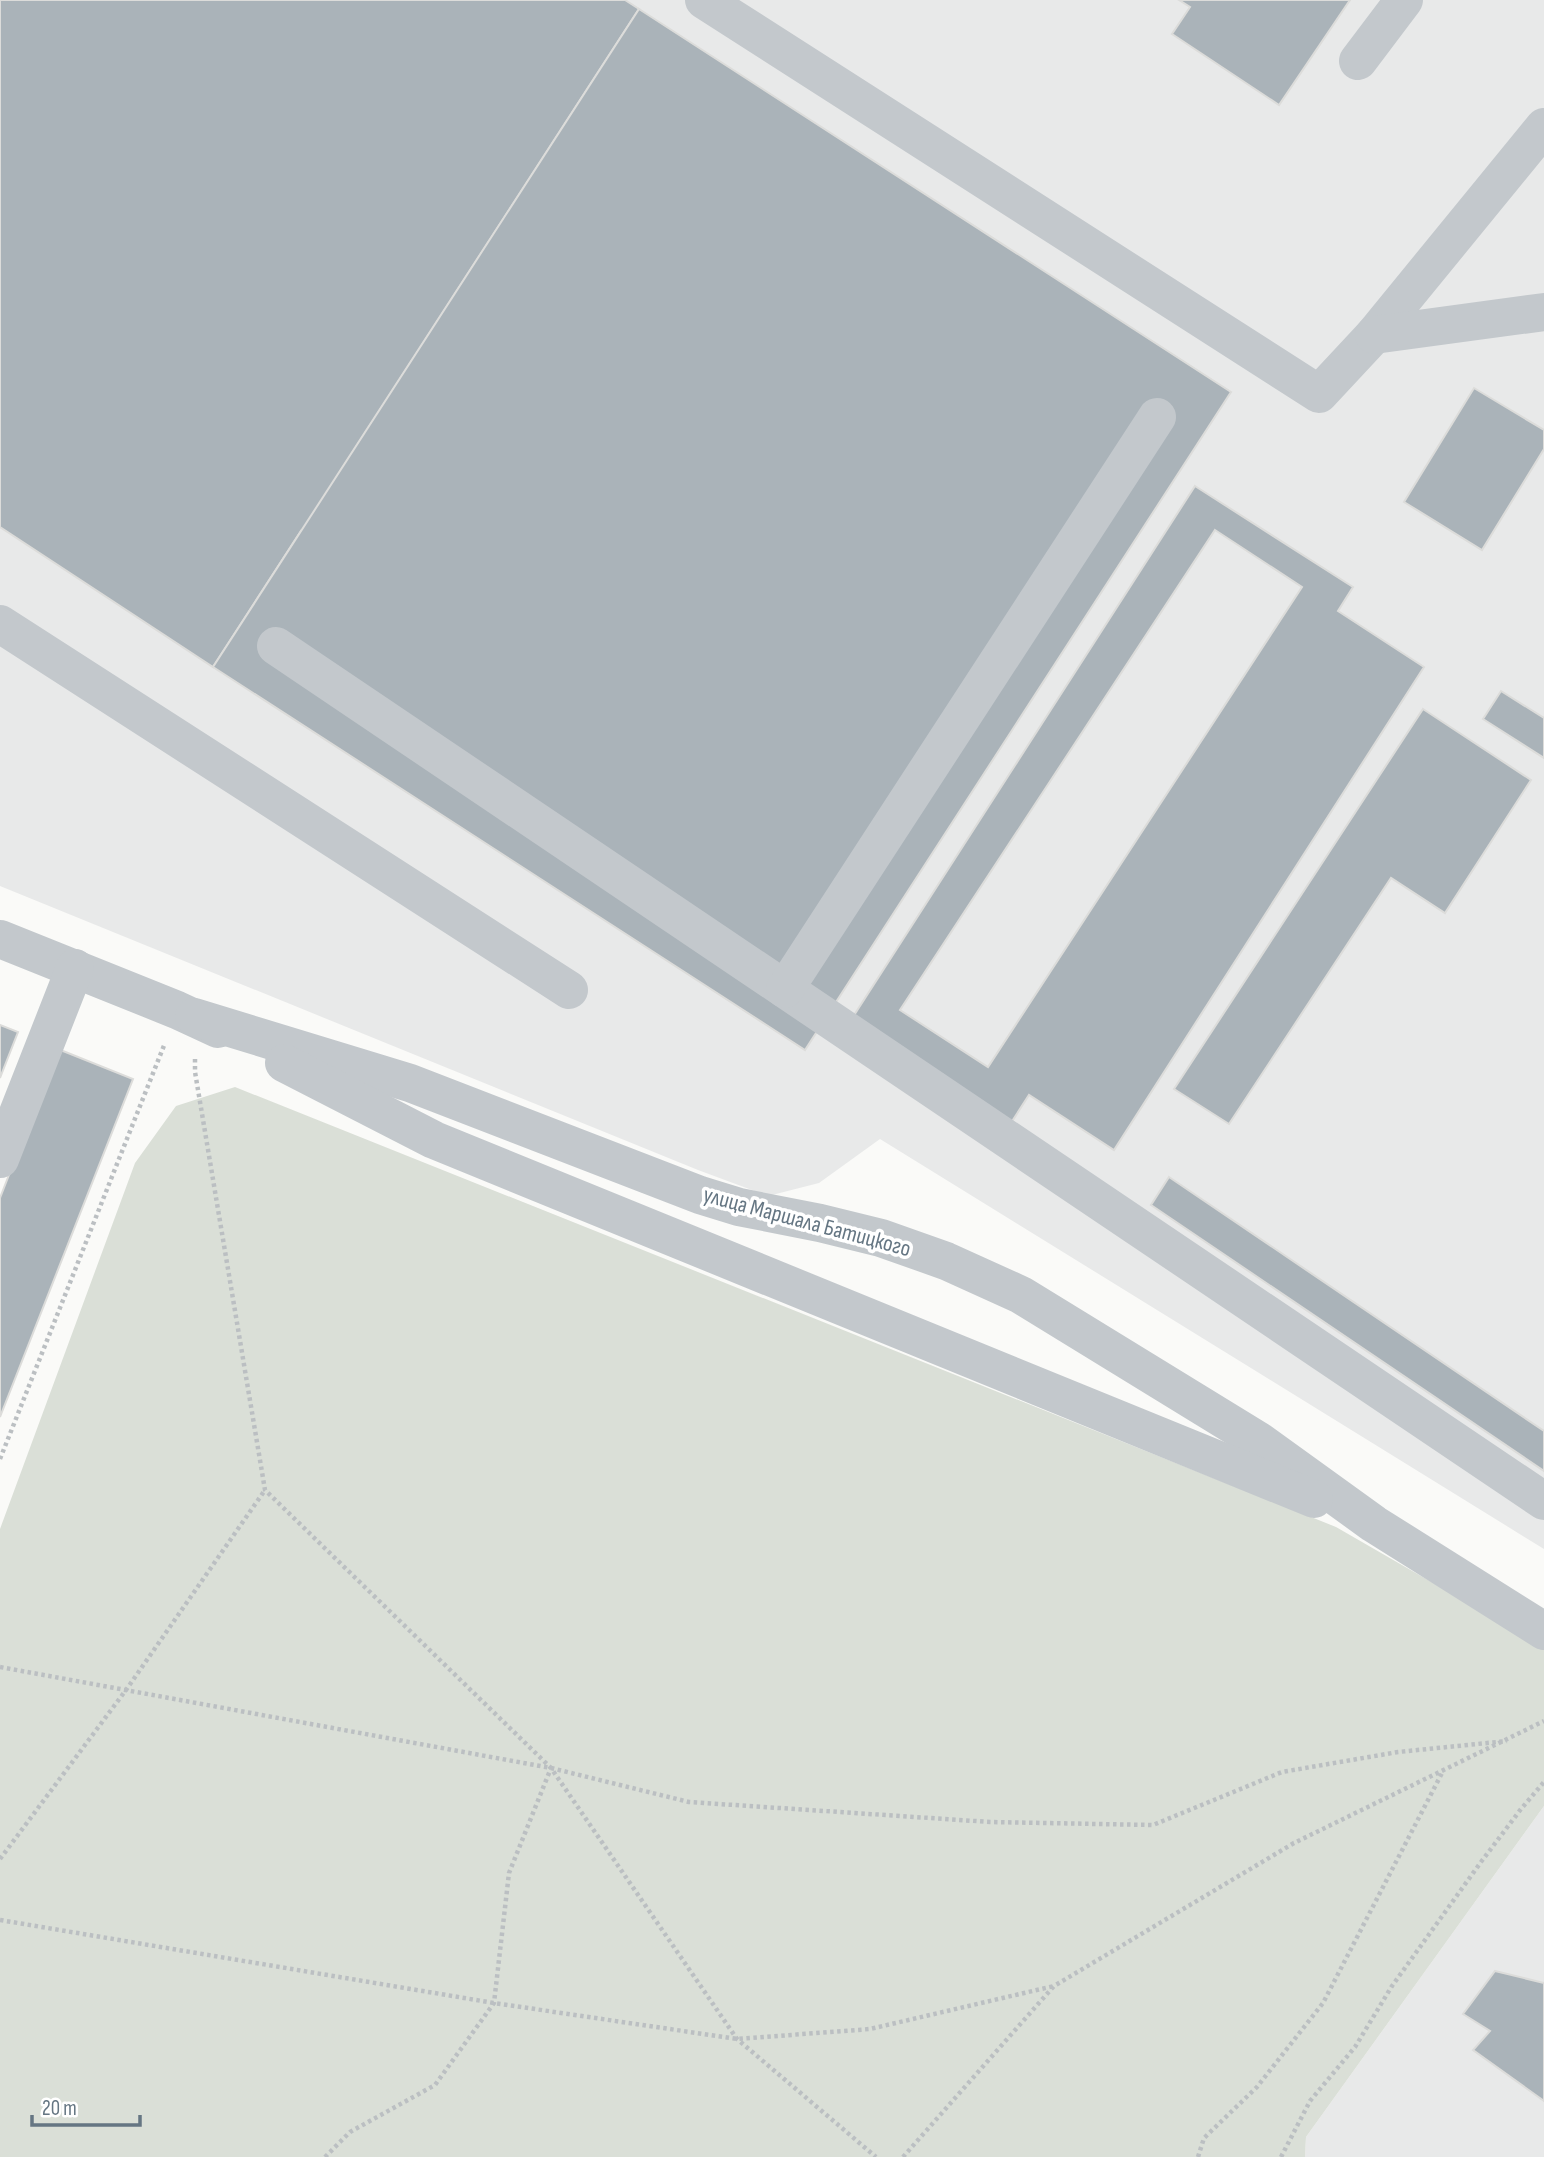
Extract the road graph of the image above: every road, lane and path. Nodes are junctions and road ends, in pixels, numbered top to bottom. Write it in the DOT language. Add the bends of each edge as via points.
graph roads {
  1 [pos="704,0"];
  2 [pos="1404,0"];
  3 [pos="1358,61"];
  4 [pos="1544,127"];
  5 [pos="1544,312"];
  6 [pos="1374,335"];
  7 [pos="1157,416"];
  8 [pos="0,624"];
  9 [pos="276,646"];
  10 [pos="0,939"];
  11 [pos="75,968"];
  12 [pos="785,989"];
  13 [pos="569,990"];
  14 [pos="186,1014"];
  15 [pos="0,1159"];
  16 [pos="0,1459"];
  17 [pos="265,1490"];
  18 [pos="1544,1501"];
  19 [pos="1374,1524"];
  20 [pos="1544,1631"];
  21 [pos="0,1667"];
  22 [pos="126,1690"];
  23 [pos="1544,1721"];
  24 [pos="1507,1741"];
  25 [pos="551,1768"];
  26 [pos="1442,1772"];
  27 [pos="1544,1782"];
  28 [pos="0,1859"];
  29 [pos="0,1920"];
  30 [pos="1054,1986"];
  31 [pos="494,2003"];
  32 [pos="737,2039"];
  33 [pos="325,2157"];
  34 [pos="876,2157"];
  35 [pos="903,2157"];
  36 [pos="1198,2157"];
  37 [pos="1282,2157"];
  1 -- 6 [label="street" via="1319,394"];
  2 -- 3 [label="street"];
  4 -- 6 [label="street"];
  5 -- 6 [label="street"];
  7 -- 12 [label="street"];
  8 -- 13 [label="street"];
  9 -- 12 [label="street"];
  10 -- 11 [label="street, улица Маршала Батицкого"];
  11 -- 14 [label="street, улица Маршала Батицкого"];
  11 -- 15 [label="street"];
  12 -- 18 [label="street"];
  14 -- 16 [label="path"];
  14 -- 17 [label="path"];
  14 -- 19 [label="street, улица Маршала Батицкого" via="434,1140"];
  14 -- 19 [label="street, улица Маршала Батицкого" via="410,1083 700,1195 881,1238 946,1261 1021,1295 1082,1331 1259,1441"];
  17 -- 22 [label="path"];
  17 -- 25 [label="path"];
  19 -- 20 [label="street, улица Маршала Батицкого"];
  21 -- 22 [label="path"];
  22 -- 25 [label="path"];
  22 -- 28 [label="path"];
  23 -- 24 [label="path"];
  24 -- 25 [label="path" via="1398,1752 1282,1772 1153,1825 990,1822 689,1802"];
  24 -- 26 [label="path"];
  25 -- 31 [label="path" via="509,1873"];
  25 -- 32 [label="path"];
  26 -- 30 [label="path" via="1294,1843"];
  26 -- 36 [label="path" via="1323,2003 1257,2087 1204,2138"];
  27 -- 37 [label="path" via="1392,1986 1355,2047 1310,2101"];
  29 -- 31 [label="path"];
  30 -- 32 [label="path" via="870,2029"];
  30 -- 35 [label="path"];
  31 -- 32 [label="path"];
  31 -- 33 [label="path" via="435,2085 350,2132"];
  32 -- 34 [label="path"];
}
